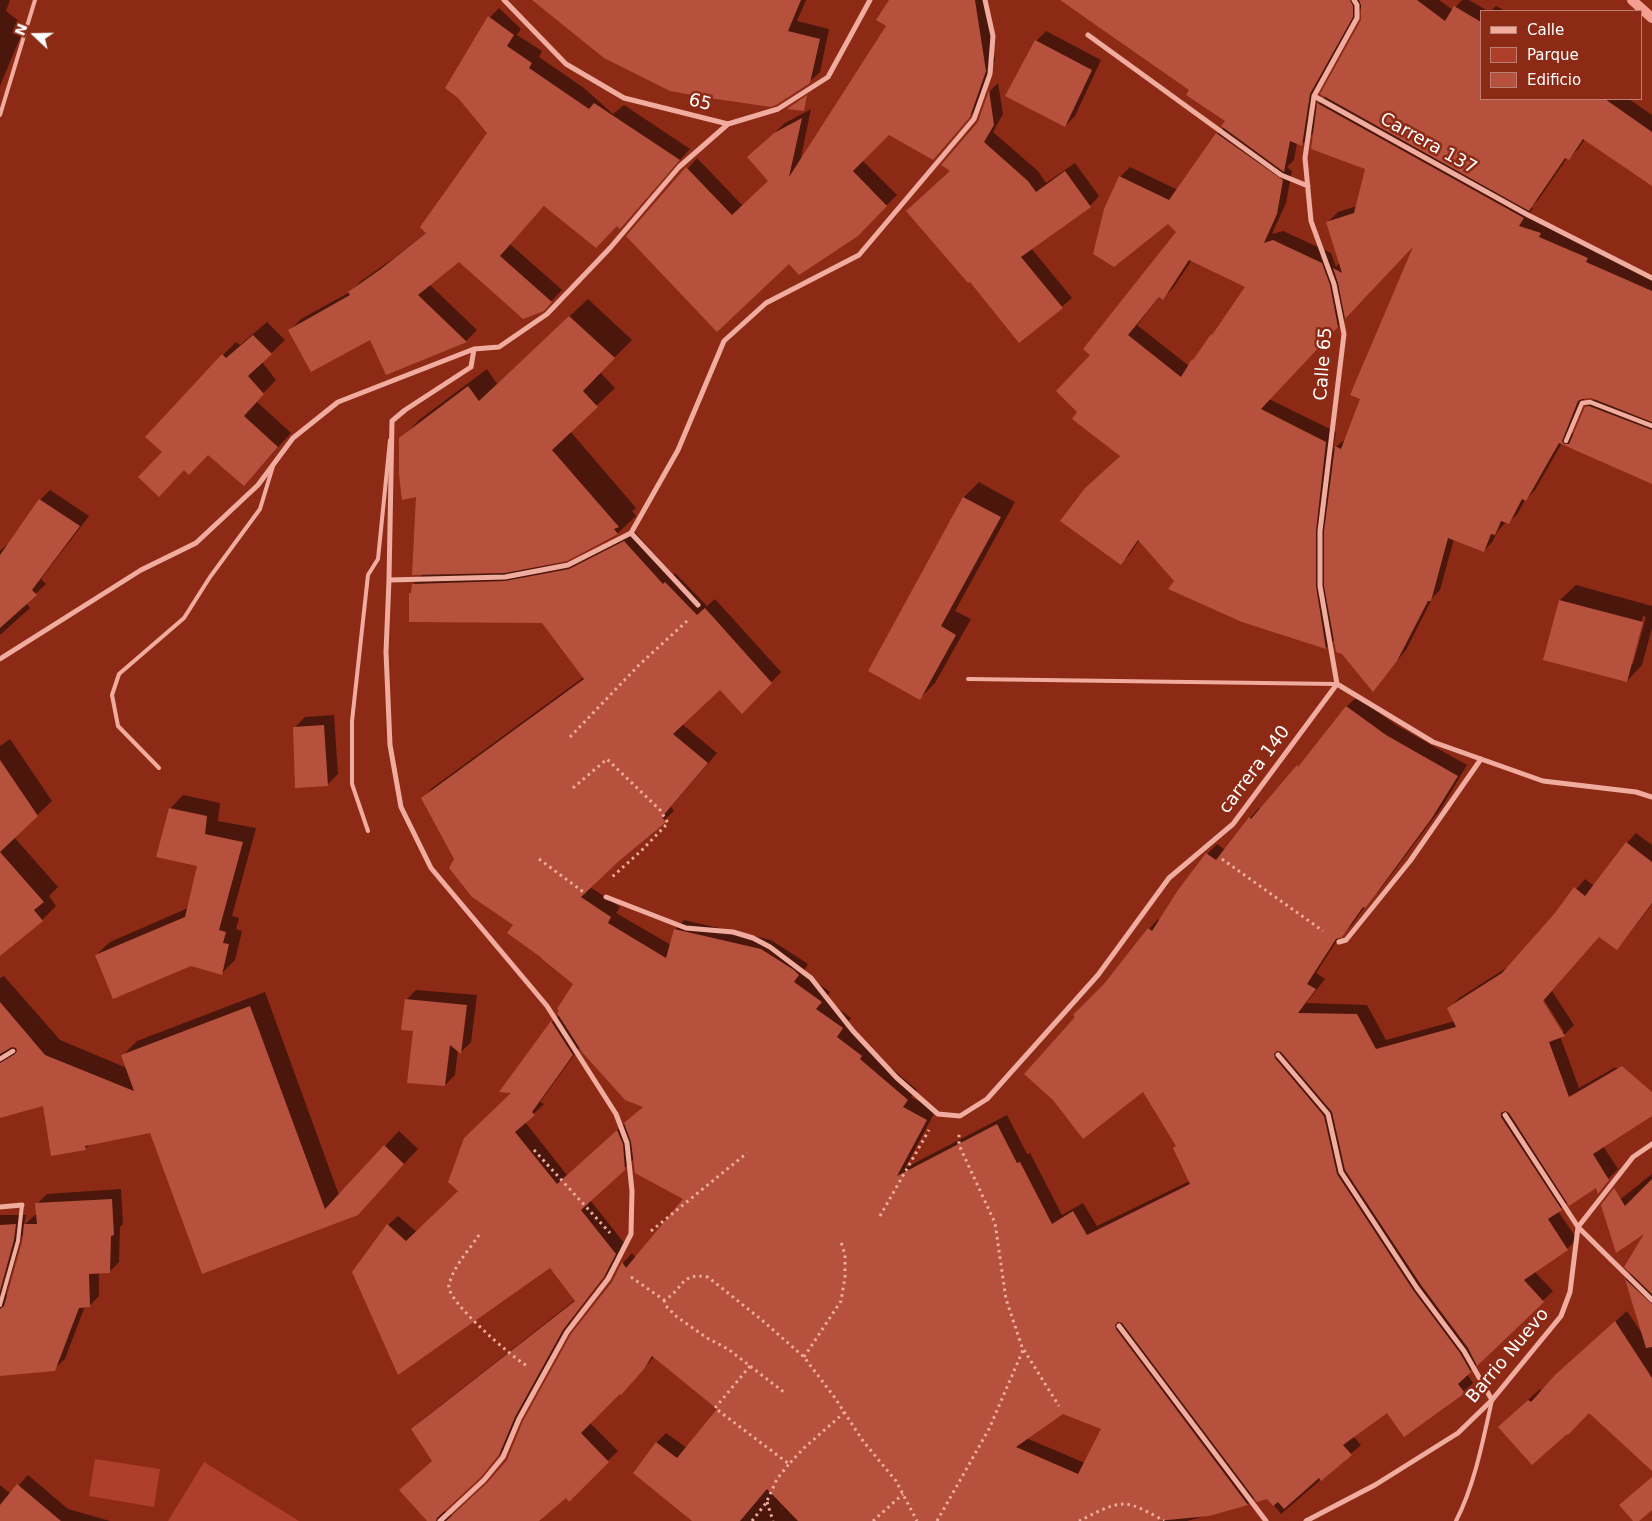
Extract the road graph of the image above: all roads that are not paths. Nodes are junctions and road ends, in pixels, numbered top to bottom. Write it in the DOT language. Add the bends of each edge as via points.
graph roads {
  1 [pos="35,0"];
  2 [pos="504,0"];
  3 [pos="870,0"];
  4 [pos="985,0"];
  5 [pos="1354,0"];
  6 [pos="1088,34"];
  7 [pos="1314,96"];
  8 [pos="0,115"];
  9 [pos="728,124"];
  10 [pos="1308,186"];
  11 [pos="1652,278"];
  12 [pos="474,349"];
  13 [pos="392,421"];
  14 [pos="1652,426"];
  15 [pos="1566,441"];
  16 [pos="274,464"];
  17 [pos="631,533"];
  18 [pos="389,580"];
  19 [pos="698,604"];
  20 [pos="0,660"];
  21 [pos="968,679"];
  22 [pos="1338,684"];
  23 [pos="1481,759"];
  24 [pos="159,768"];
  25 [pos="1652,797"];
  26 [pos="368,830"];
  27 [pos="606,897"];
  28 [pos="1340,942"];
  29 [pos="13,1052"];
  30 [pos="1278,1055"];
  31 [pos="0,1058"];
  32 [pos="1505,1115"];
  33 [pos="1652,1144"];
  34 [pos="22,1206"];
  35 [pos="0,1207"];
  36 [pos="1578,1228"];
  37 [pos="1652,1300"];
  38 [pos="0,1305"];
  39 [pos="1119,1326"];
  40 [pos="1492,1400"];
  41 [pos="440,1521"];
  42 [pos="1266,1521"];
  43 [pos="1306,1521"];
  44 [pos="1456,1521"];
  1 -- 8 [label="lane"];
  2 -- 9 [label="street, 65" via="566,64 624,98"];
  3 -- 9 [label="street, 65" via="828,77 778,109"];
  4 -- 17 [label="street" via="993,36 990,74 974,119 859,255 766,303 724,341 678,450"];
  5 -- 7 [label="street, Calle 65" via="1357,18"];
  6 -- 10 [label="street" via="1281,175"];
  7 -- 10 [label="street, Calle 65" via="1306,158"];
  7 -- 11 [label="street, Carrera 137" via="1528,216"];
  9 -- 12 [label="street" via="679,166 610,248 546,314 499,347"];
  10 -- 22 [label="street, Calle 65" via="1311,221 1334,284 1344,334 1320,531 1320,586"];
  12 -- 13 [label="street" via="471,366"];
  12 -- 16 [label="street" via="338,402 293,438"];
  13 -- 18 [label="street"];
  13 -- 26 [label="lane" via="378,559 368,576 352,721 352,784"];
  14 -- 15 [label="street" via="1590,402 1582,403"];
  16 -- 20 [label="street" via="258,485 196,543 141,570"];
  16 -- 24 [label="lane" via="260,509 184,618 120,674 112,695 118,726"];
  17 -- 18 [label="street" via="568,565 505,576"];
  17 -- 19 [label="street"];
  18 -- 41 [label="street" via="386,652 390,745 401,807 431,868 546,1006 616,1114 627,1143 632,1191 632,1234 608,1279 567,1332 519,1419 503,1457 484,1480"];
  21 -- 22 [label="lane"];
  22 -- 23 [label="street" via="1433,742"];
  22 -- 27 [label="street, carrera 140" via="1234,824 1169,878 1098,975 987,1099 960,1116 938,1114 897,1078 859,1038 811,978 770,946 733,932 686,928"];
  23 -- 25 [label="street" via="1543,781 1636,792"];
  23 -- 28 [label="street" via="1410,861 1346,940"];
  29 -- 31 [label="street"];
  30 -- 40 [label="street" via="1328,1114 1341,1172 1416,1288 1464,1351"];
  32 -- 36 [label="street"];
  33 -- 36 [label="street" via="1633,1157"];
  34 -- 35 [label="street"];
  34 -- 38 [label="lane" via="18,1240"];
  36 -- 37 [label="street"];
  36 -- 40 [label="street, Barrio Nuevo" via="1570,1292 1561,1316"];
  39 -- 42 [label="street"];
  40 -- 43 [label="street, Barrio Nuevo" via="1458,1433 1375,1485"];
  40 -- 44 [label="lane" via="1479,1455"];
}
